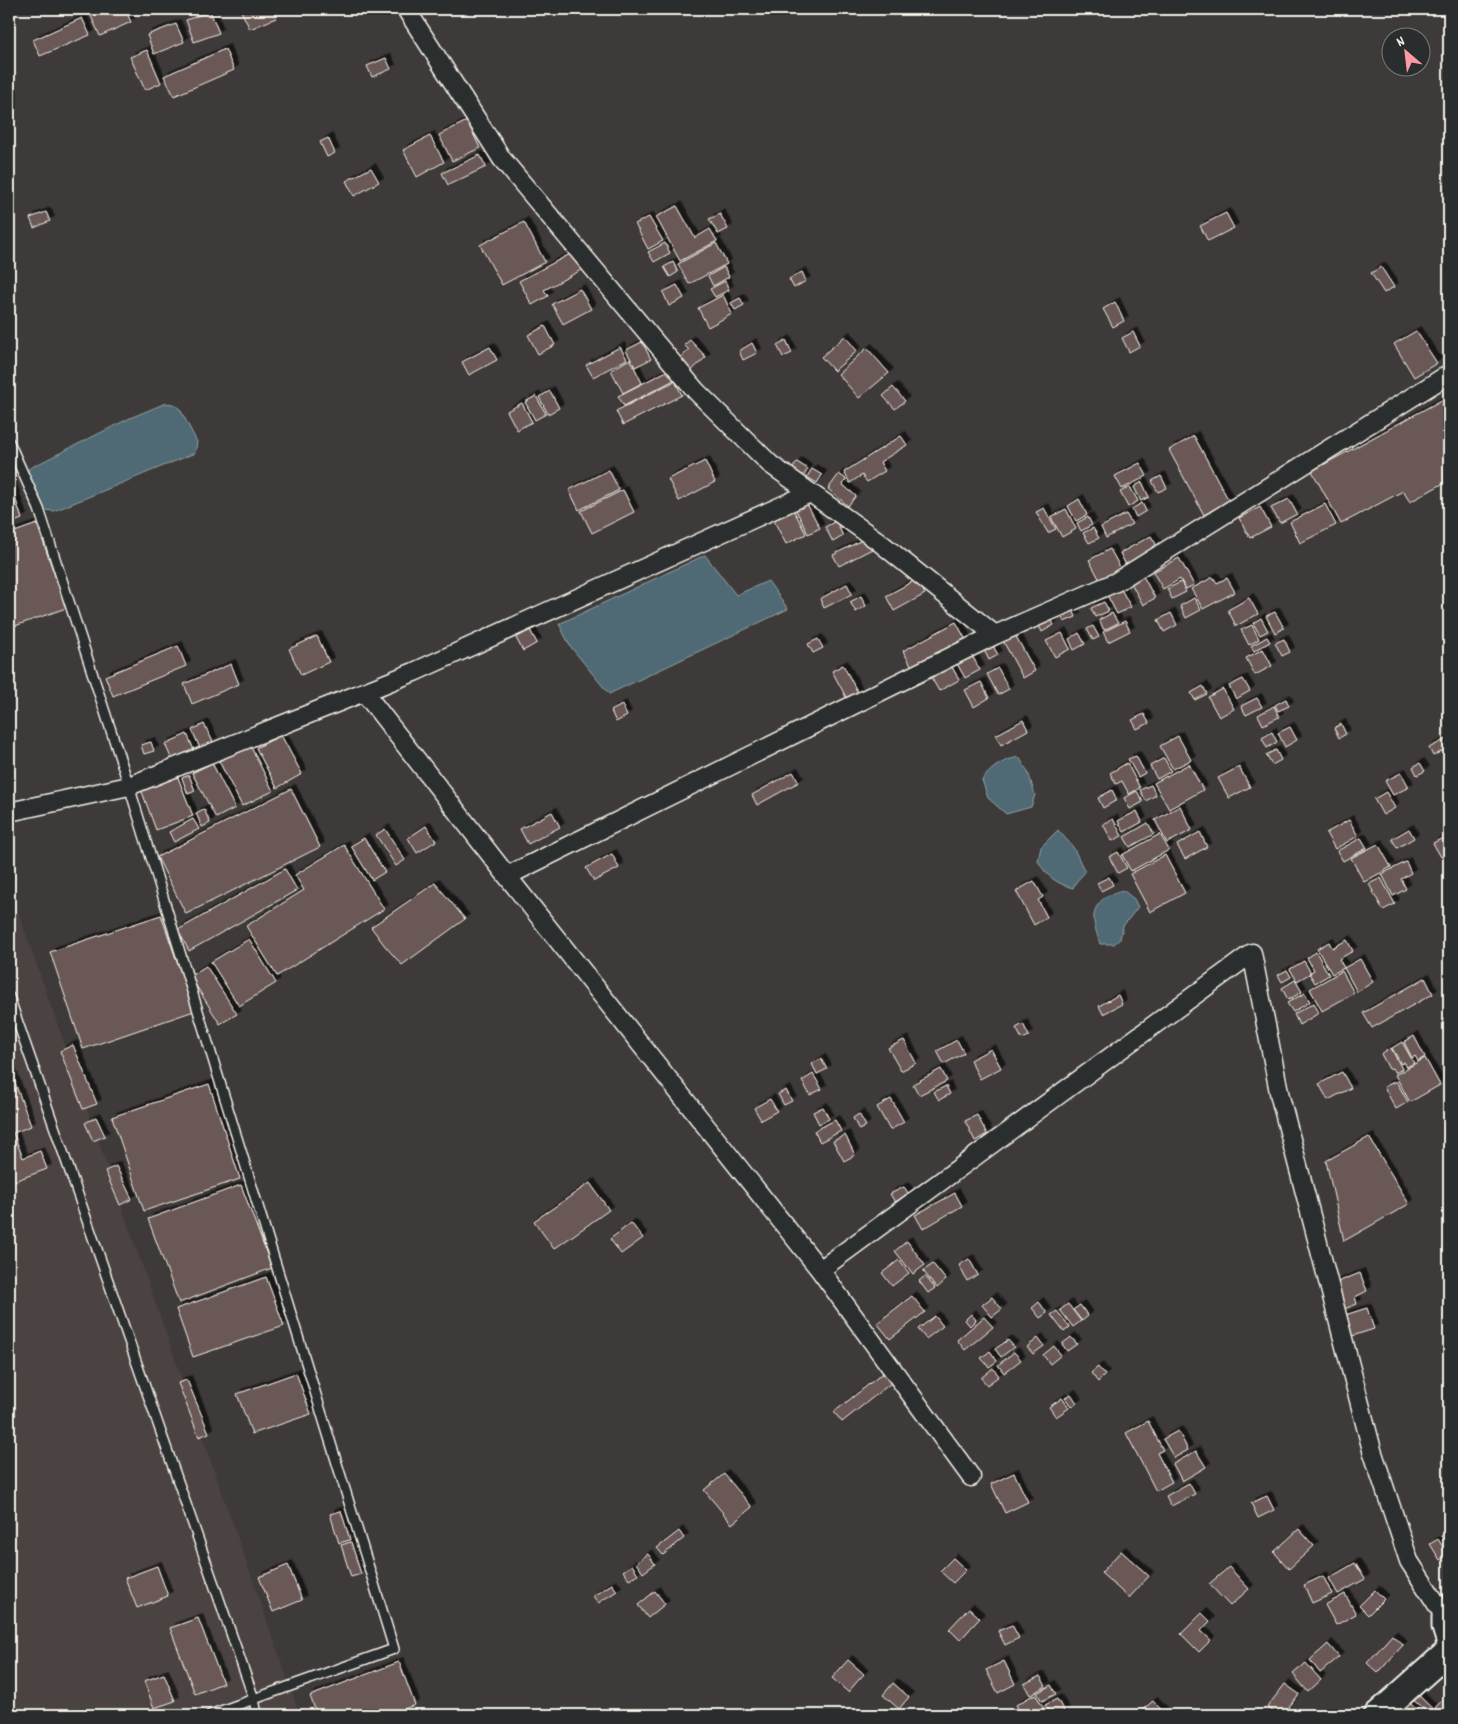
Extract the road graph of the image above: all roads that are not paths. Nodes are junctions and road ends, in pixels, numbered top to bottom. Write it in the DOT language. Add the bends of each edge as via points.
graph roads {
  1 [pos="406,9"];
  2 [pos="1449,374"];
  3 [pos="9,442"];
  4 [pos="810,493"];
  5 [pos="994,635"];
  6 [pos="364,692"];
  7 [pos="129,786"];
  8 [pos="9,812"];
  9 [pos="507,876"];
  10 [pos="9,997"];
  11 [pos="820,1270"];
  12 [pos="971,1477"];
  13 [pos="1448,1624"];
  14 [pos="1449,1651"];
  15 [pos="254,1699"];
  16 [pos="210,1715"];
  17 [pos="256,1715"];
  18 [pos="1377,1715"];
  1 -- 4 [label="street" via="502,159 683,376 770,464"];
  2 -- 5 [label="street" via="1116,582"];
  3 -- 7 [label="lane" via="39,509"];
  4 -- 5 [label="street" via="878,541"];
  4 -- 6 [label="street"];
  5 -- 9 [label="street"];
  6 -- 7 [label="street"];
  6 -- 9 [label="street"];
  7 -- 8 [label="street"];
  7 -- 15 [label="lane" via="394,1649"];
  9 -- 11 [label="street"];
  10 -- 15 [label="lane"];
  11 -- 12 [label="street"];
  11 -- 13 [label="street" via="1252,952 1280,1097 1372,1450 1409,1561"];
  14 -- 18 [label="main road"];
  15 -- 16 [label="lane"];
  15 -- 17 [label="lane"];
}
